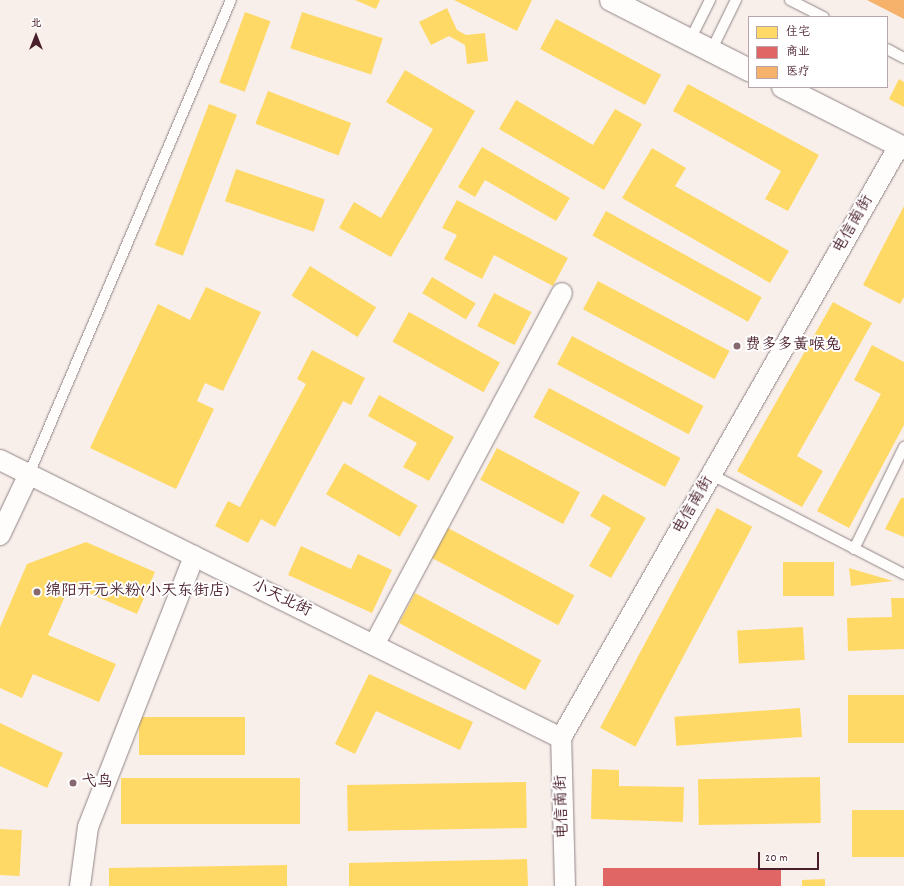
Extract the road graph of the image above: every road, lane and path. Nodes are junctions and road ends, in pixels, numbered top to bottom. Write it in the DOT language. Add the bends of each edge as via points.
graph roads {
  1 [pos="230,0"];
  2 [pos="611,0"];
  3 [pos="710,0"];
  4 [pos="736,0"];
  5 [pos="790,0"];
  6 [pos="822,16"];
  7 [pos="690,40"];
  8 [pos="711,50"];
  9 [pos="888,50"];
  10 [pos="904,58"];
  11 [pos="748,69"];
  12 [pos="785,88"];
  13 [pos="902,147"];
  14 [pos="562,293"];
  15 [pos="904,447"];
  16 [pos="0,460"];
  17 [pos="29,474"];
  18 [pos="712,475"];
  19 [pos="0,535"];
  20 [pos="854,549"];
  21 [pos="194,556"];
  22 [pos="904,574"];
  23 [pos="374,645"];
  24 [pos="561,738"];
  25 [pos="80,886"];
  26 [pos="566,886"];
  1 -- 17 [label="lane"];
  2 -- 7 [label="street"];
  3 -- 7 [label="lane"];
  4 -- 8 [label="lane"];
  5 -- 6 [label="lane"];
  7 -- 8 [label="street"];
  8 -- 11 [label="street"];
  9 -- 10 [label="lane"];
  12 -- 13 [label="street"];
  13 -- 18 [label="street, 电信南街"];
  14 -- 23 [label="street"];
  15 -- 20 [label="lane"];
  16 -- 17 [label="street, 小天北街"];
  17 -- 19 [label="street"];
  17 -- 21 [label="street, 小天北街"];
  18 -- 20 [label="lane"];
  18 -- 24 [label="street, 电信南街"];
  20 -- 22 [label="lane"];
  21 -- 23 [label="street, 小天北街"];
  21 -- 25 [label="street" via="88,827"];
  23 -- 24 [label="street, 小天北街"];
  24 -- 26 [label="street, 电信南街"];
}
